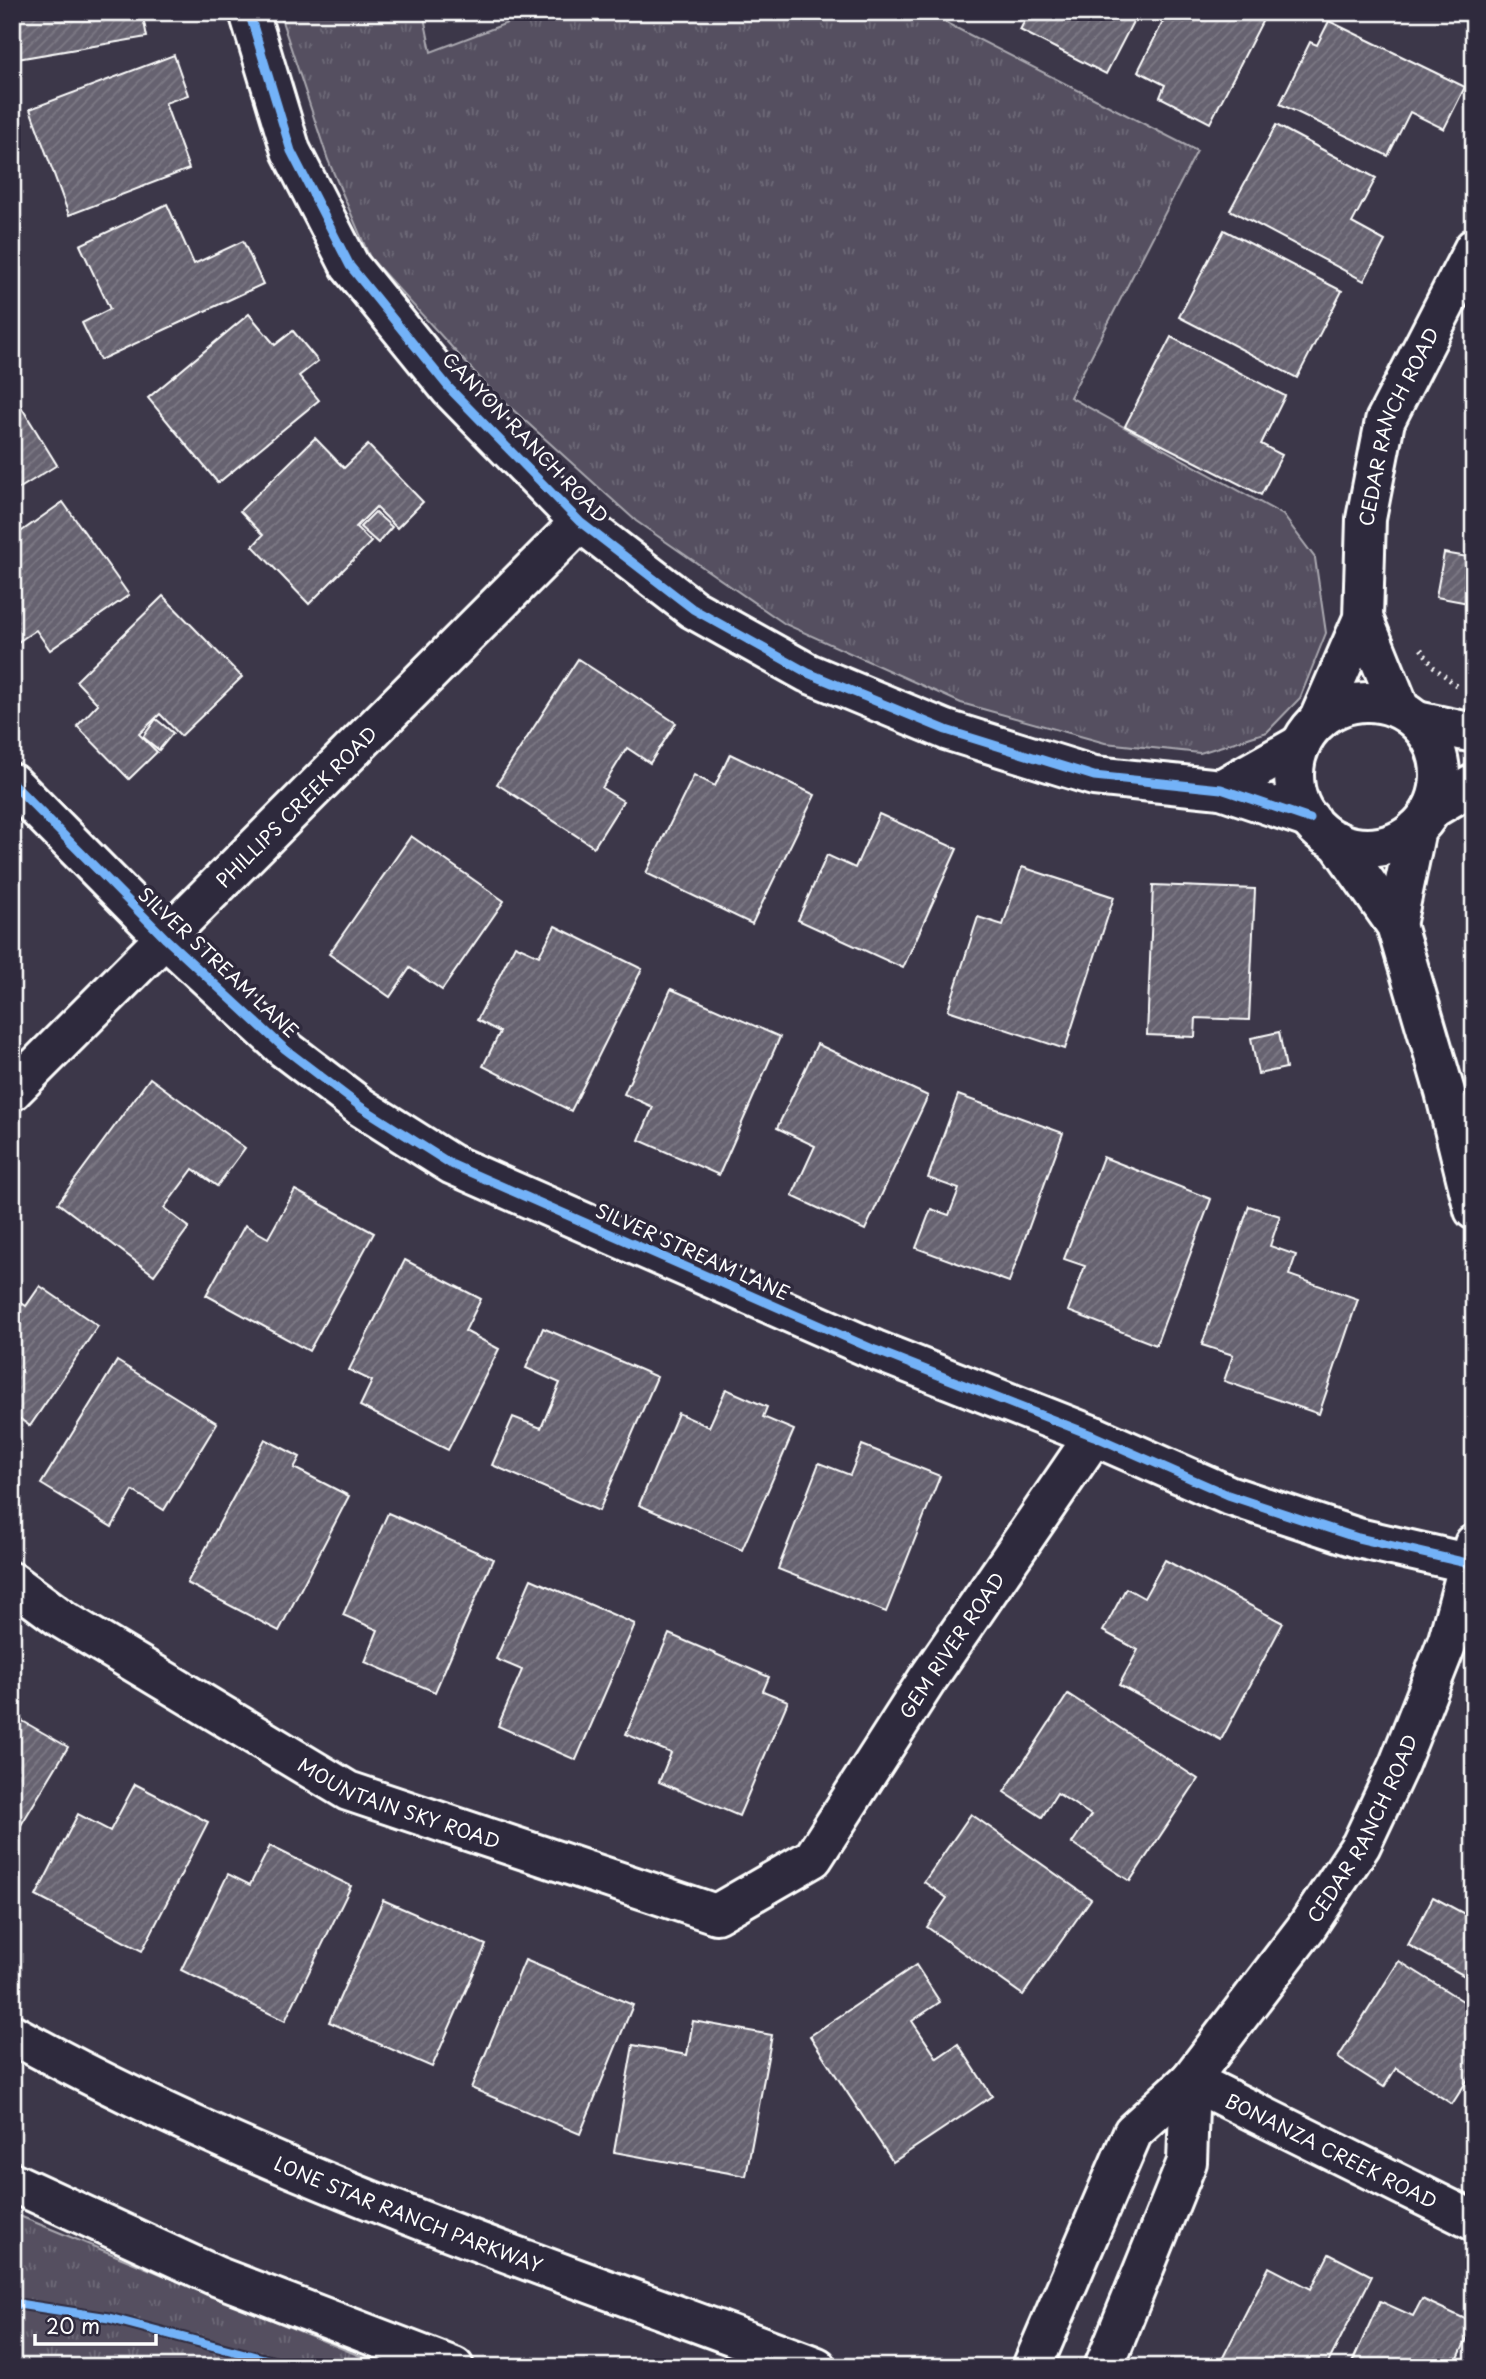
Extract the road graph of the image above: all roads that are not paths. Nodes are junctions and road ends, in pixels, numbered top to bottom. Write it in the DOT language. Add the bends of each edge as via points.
graph roads {
  1 [pos="248,12"];
  2 [pos="1474,248"];
  3 [pos="580,522"];
  4 [pos="1363,618"];
  5 [pos="1409,715"];
  6 [pos="1310,732"];
  7 [pos="1474,733"];
  8 [pos="12,783"];
  9 [pos="1474,784"];
  10 [pos="1221,789"];
  11 [pos="1424,819"];
  12 [pos="1323,830"];
  13 [pos="1396,925"];
  14 [pos="166,939"];
  15 [pos="12,1091"];
  16 [pos="1474,1210"];
  17 [pos="1094,1436"];
  18 [pos="1472,1554"];
  19 [pos="12,1582"];
  20 [pos="813,1858"];
  21 [pos="12,2034"];
  22 [pos="1190,2080"];
  23 [pos="12,2182"];
  24 [pos="1474,2221"];
  25 [pos="454,2367"];
  26 [pos="817,2367"];
  27 [pos="1032,2367"];
  28 [pos="1104,2367"];
  1 -- 3 [label="street, CANYON RANCH ROAD" via="291,151 350,266 450,389"];
  2 -- 4 [label="street, CEDAR RANCH ROAD" via="1385,421 1366,519"];
  3 -- 10 [label="street, CANYON RANCH ROAD" via="693,609 808,673 946,730 1094,776"];
  3 -- 14 [label="street, PHILLIPS CREEK ROAD"];
  4 -- 5 [label="street, CEDAR RANCH ROAD"];
  4 -- 6 [label="street, CEDAR RANCH ROAD"];
  5 -- 6 [label="street" via="1366,702 1333,711"];
  5 -- 7 [label="street"];
  5 -- 11 [label="street" via="1437,753 1440,772"];
  6 -- 10 [label="street"];
  6 -- 12 [label="street" via="1295,783 1300,802"];
  8 -- 14 [label="street, SILVER STREAM LANE"];
  9 -- 11 [label="street"];
  10 -- 12 [label="street, CANYON RANCH ROAD"];
  11 -- 12 [label="street" via="1387,846 1370,848"];
  11 -- 13 [label="street"];
  12 -- 13 [label="street"];
  13 -- 16 [label="street"];
  14 -- 15 [label="street, PHILLIPS CREEK ROAD"];
  14 -- 17 [label="street, SILVER STREAM LANE" via="285,1049 360,1107 450,1164 875,1350"];
  17 -- 18 [label="street, SILVER STREAM LANE" via="1228,1495 1358,1538"];
  17 -- 20 [label="street, GEM RIVER ROAD" via="927,1680"];
  18 -- 22 [label="street, CEDAR RANCH ROAD" via="1448,1640 1399,1764 1361,1844 1306,1928"];
  19 -- 20 [label="street, MOUNTAIN SKY ROAD" via="62,1619 348,1791 716,1914"];
  21 -- 26 [label="street, LONE STAR RANCH PARKWAY" via="117,2090 290,2167"];
  22 -- 24 [label="street, BONANZA CREEK ROAD"];
  22 -- 27 [label="street, CEDAR RANCH ROAD" via="1133,2132"];
  22 -- 28 [label="street" via="1187,2162"];
  23 -- 25 [label="street" via="216,2276"];
}
